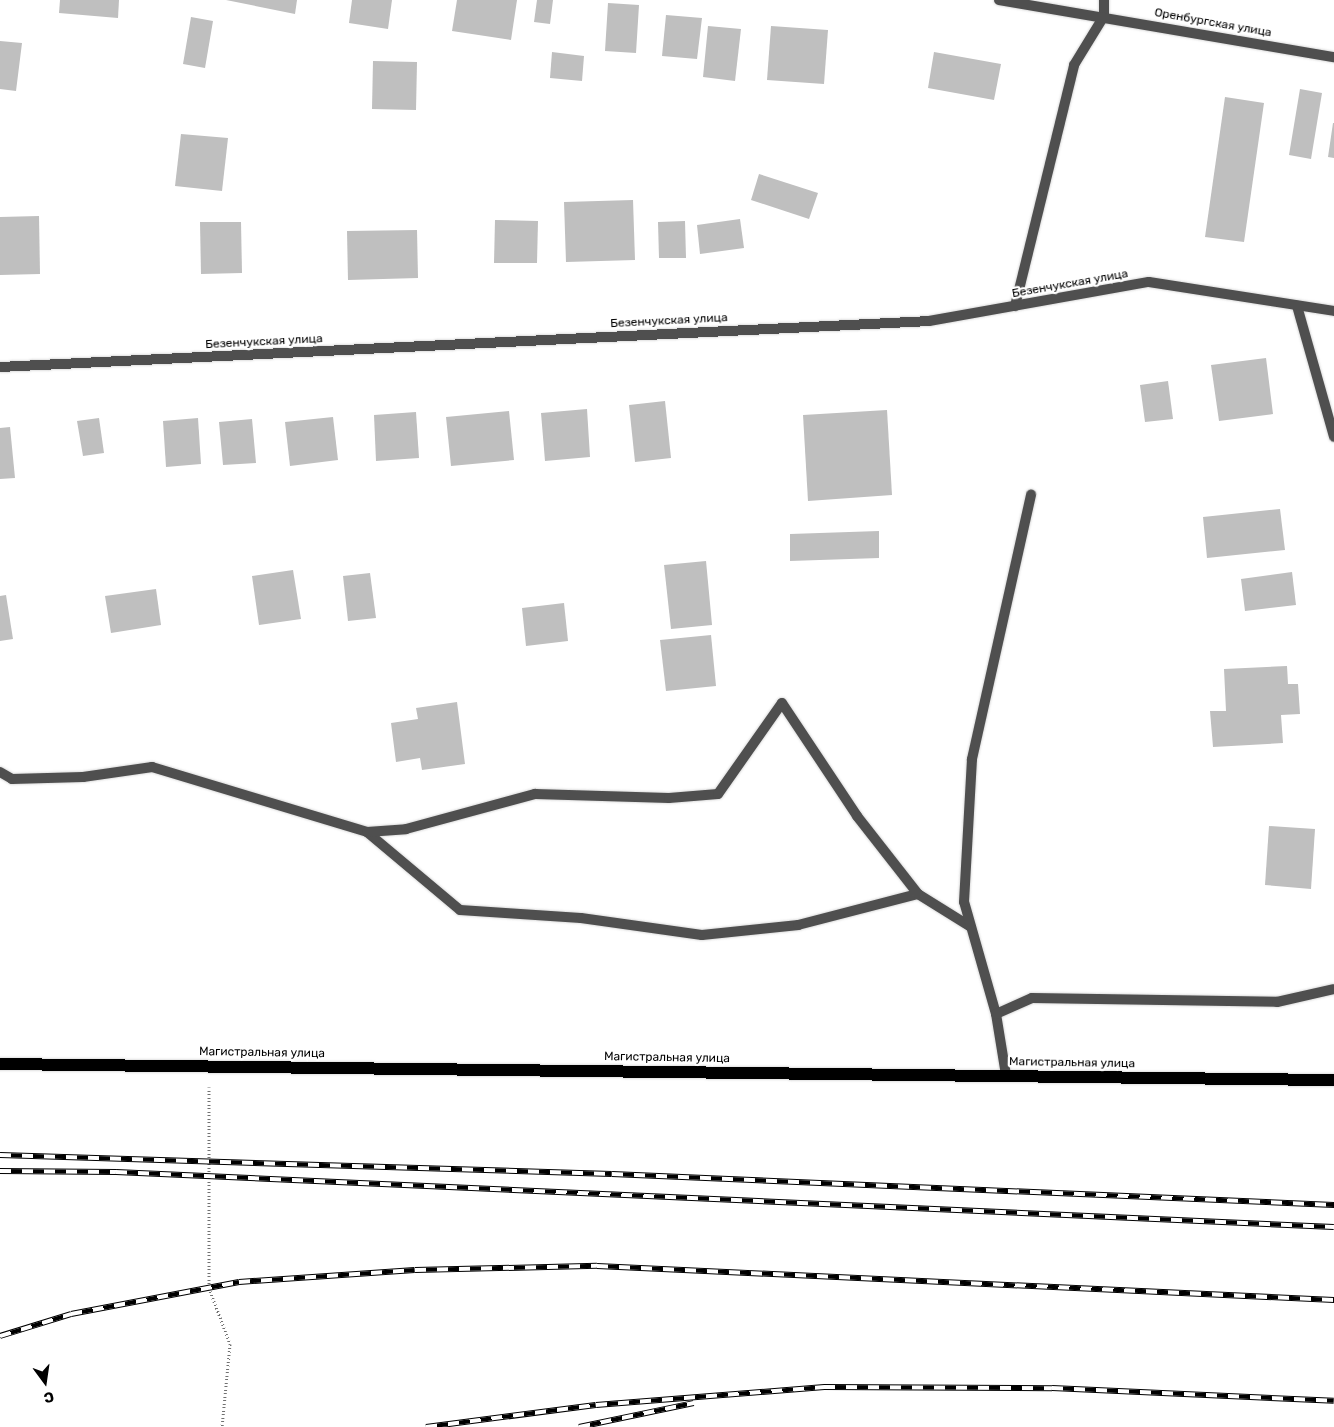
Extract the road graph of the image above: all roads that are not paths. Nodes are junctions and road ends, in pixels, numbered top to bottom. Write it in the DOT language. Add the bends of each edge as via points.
graph roads {
  1 [pos="998,0"];
  2 [pos="1104,0"];
  3 [pos="1104,16"];
  4 [pos="1334,57"];
  5 [pos="1015,306"];
  6 [pos="1297,306"];
  7 [pos="1334,311"];
  8 [pos="0,368"];
  9 [pos="1334,437"];
  10 [pos="1031,494"];
  11 [pos="0,772"];
  12 [pos="366,832"];
  13 [pos="918,894"];
  14 [pos="971,927"];
  15 [pos="1334,989"];
  16 [pos="996,1014"];
  17 [pos="0,1064"];
  18 [pos="1006,1076"];
  19 [pos="1334,1080"];
  1 -- 3 [label="street, Оренбургская улица"];
  2 -- 3 [label="street"];
  3 -- 4 [label="street, Оренбургская улица"];
  3 -- 5 [label="street" via="1074,65"];
  5 -- 6 [label="street, Безенчукская улица" via="1149,282"];
  5 -- 8 [label="street, Безенчукская улица" via="929,321"];
  6 -- 7 [label="street, Безенчукская улица"];
  6 -- 9 [label="street"];
  10 -- 14 [label="street" via="972,759 964,902"];
  11 -- 12 [label="street" via="12,779 39,778 152,766"];
  12 -- 13 [label="street" via="460,910 581,918 702,935 798,926"];
  12 -- 13 [label="street" via="406,829 535,794 669,798 718,794 782,703 857,816"];
  13 -- 14 [label="street"];
  14 -- 16 [label="street"];
  15 -- 16 [label="street" via="1277,1002 1032,998"];
  16 -- 18 [label="street"];
  17 -- 18 [label="main road, Магистральная улица"];
  18 -- 19 [label="main road, Магистральная улица"];
}
